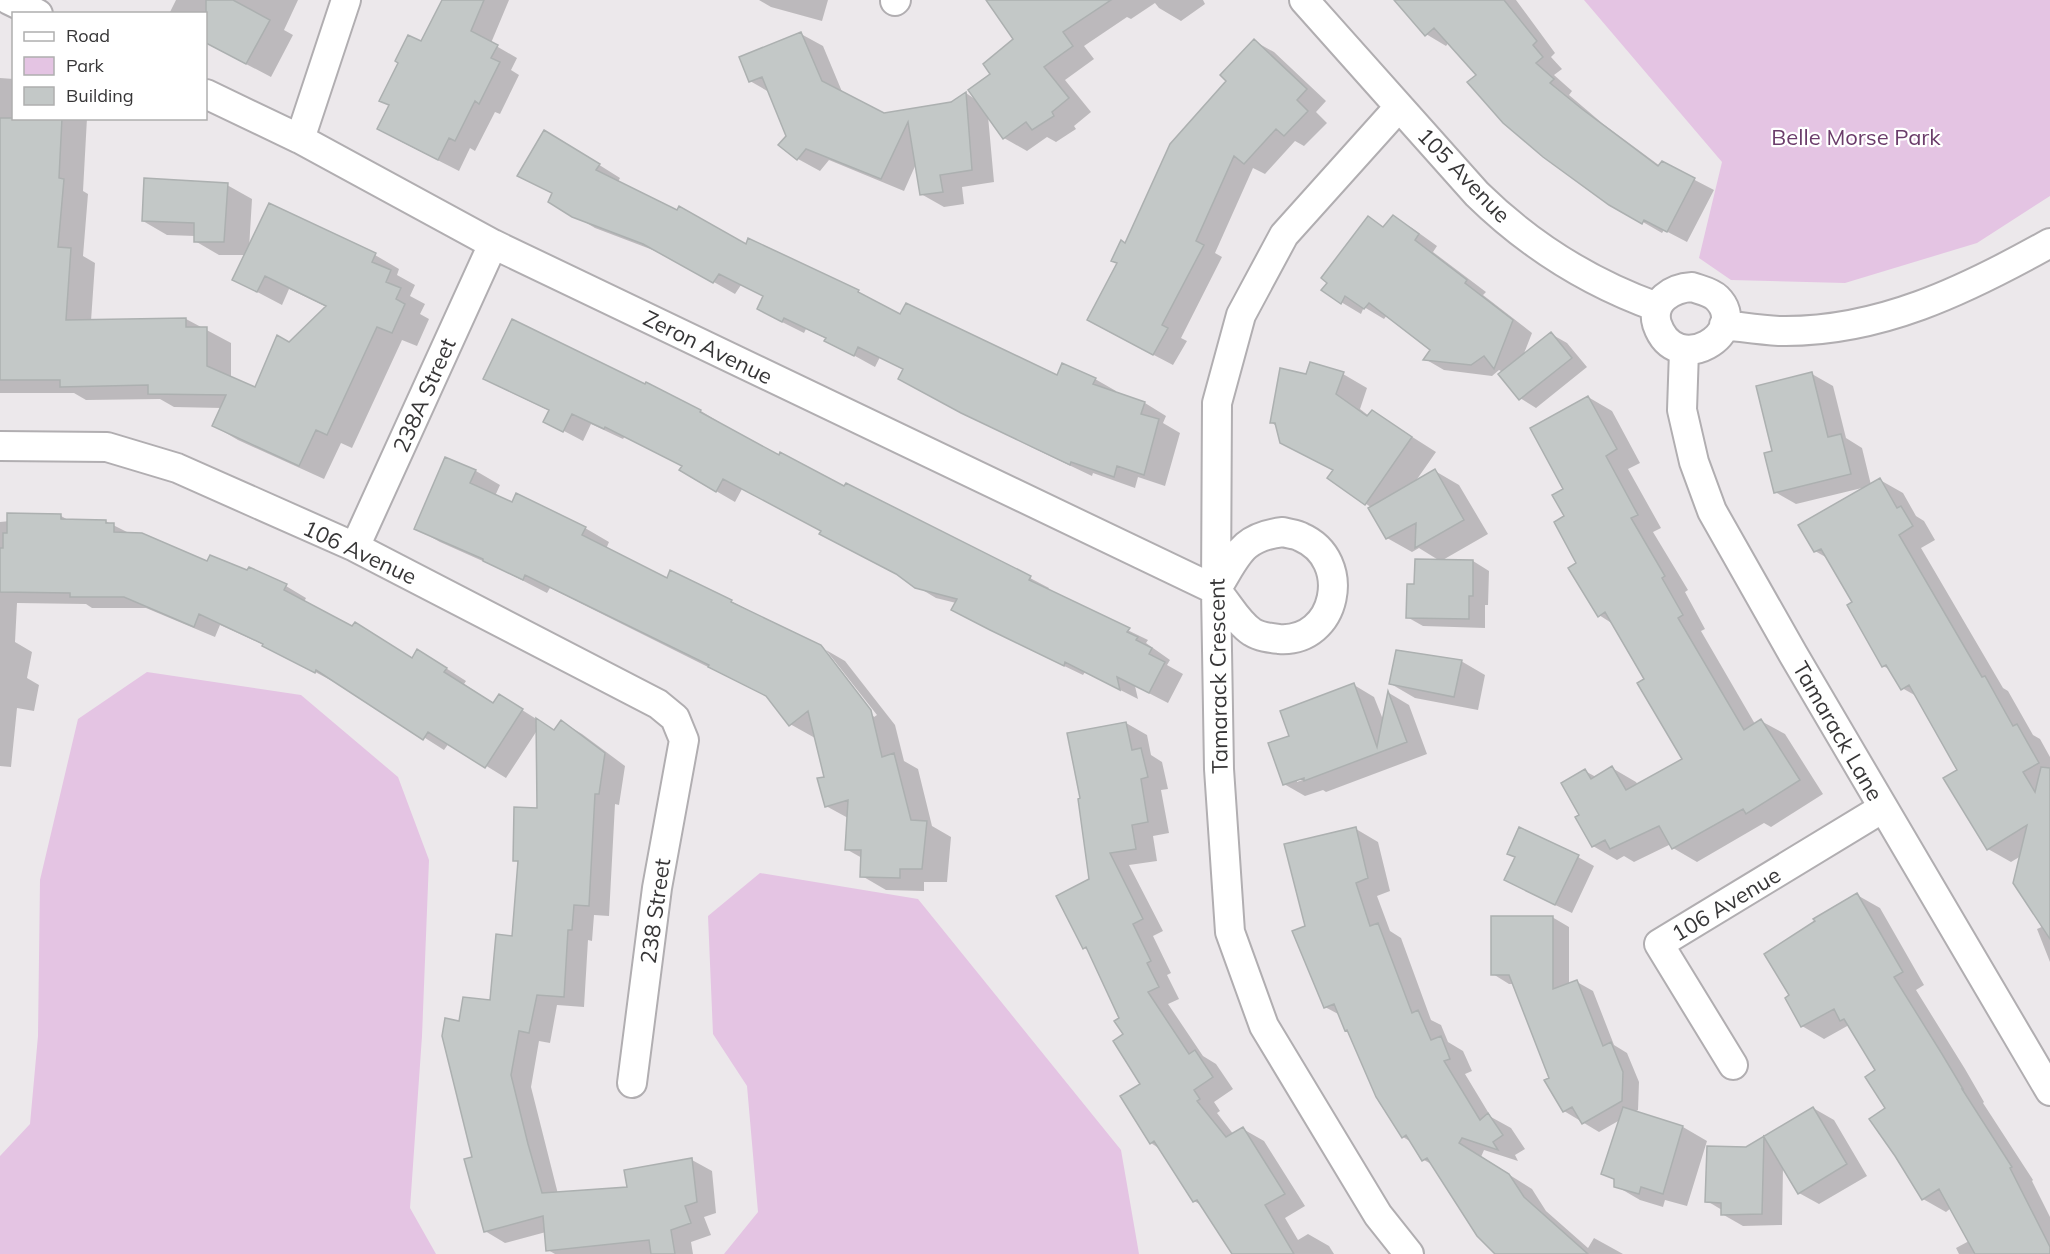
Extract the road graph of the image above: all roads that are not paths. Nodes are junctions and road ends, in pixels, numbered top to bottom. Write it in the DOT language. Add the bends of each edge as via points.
graph roads {
  1 [pos="9,0"];
  2 [pos="346,0"];
  3 [pos="1304,0"];
  4 [pos="34,12"];
  5 [pos="207,94"];
  6 [pos="1399,107"];
  7 [pos="300,139"];
  8 [pos="2050,243"];
  9 [pos="493,244"];
  10 [pos="1657,307"];
  11 [pos="1724,325"];
  12 [pos="1684,351"];
  13 [pos="0,446"];
  14 [pos="355,547"];
  15 [pos="1216,590"];
  16 [pos="684,740"];
  17 [pos="1883,808"];
  18 [pos="1733,1065"];
  19 [pos="632,1083"];
  20 [pos="2050,1090"];
  21 [pos="1409,1254"];
  1 -- 4 [label="street"];
  2 -- 7 [label="street"];
  3 -- 6 [label="street, 105 Avenue"];
  5 -- 7 [label="street, Zeron Avenue"];
  6 -- 10 [label="street, 105 Avenue" via="1477,194 1528,238 1590,277"];
  6 -- 15 [label="street, Tamarack Crescent" via="1284,235 1241,315 1217,403"];
  7 -- 9 [label="street, Zeron Avenue"];
  8 -- 11 [label="street" via="1955,292 1864,322 1778,331"];
  9 -- 14 [label="street, 238A Street"];
  9 -- 15 [label="street, Zeron Avenue"];
  10 -- 11 [label="street" via="1667,294 1692,287 1718,299 1724,309"];
  10 -- 12 [label="street" via="1661,334"];
  11 -- 12 [label="street" via="1717,340 1701,349"];
  12 -- 17 [label="street, Tamarack Lane" via="1682,410 1694,462 1712,511"];
  13 -- 14 [label="street, 106 Avenue" via="106,447 144,457"];
  14 -- 16 [label="street, 106 Avenue" via="658,704 675,718"];
  15 -- 21 [label="street, Tamarack Crescent" via="1219,769 1230,933 1264,1026 1378,1215"];
  16 -- 19 [label="street, 238 Street" via="657,888"];
  17 -- 18 [label="street, 106 Avenue" via="1659,944"];
  17 -- 20 [label="street, Tamarack Lane"];
}
